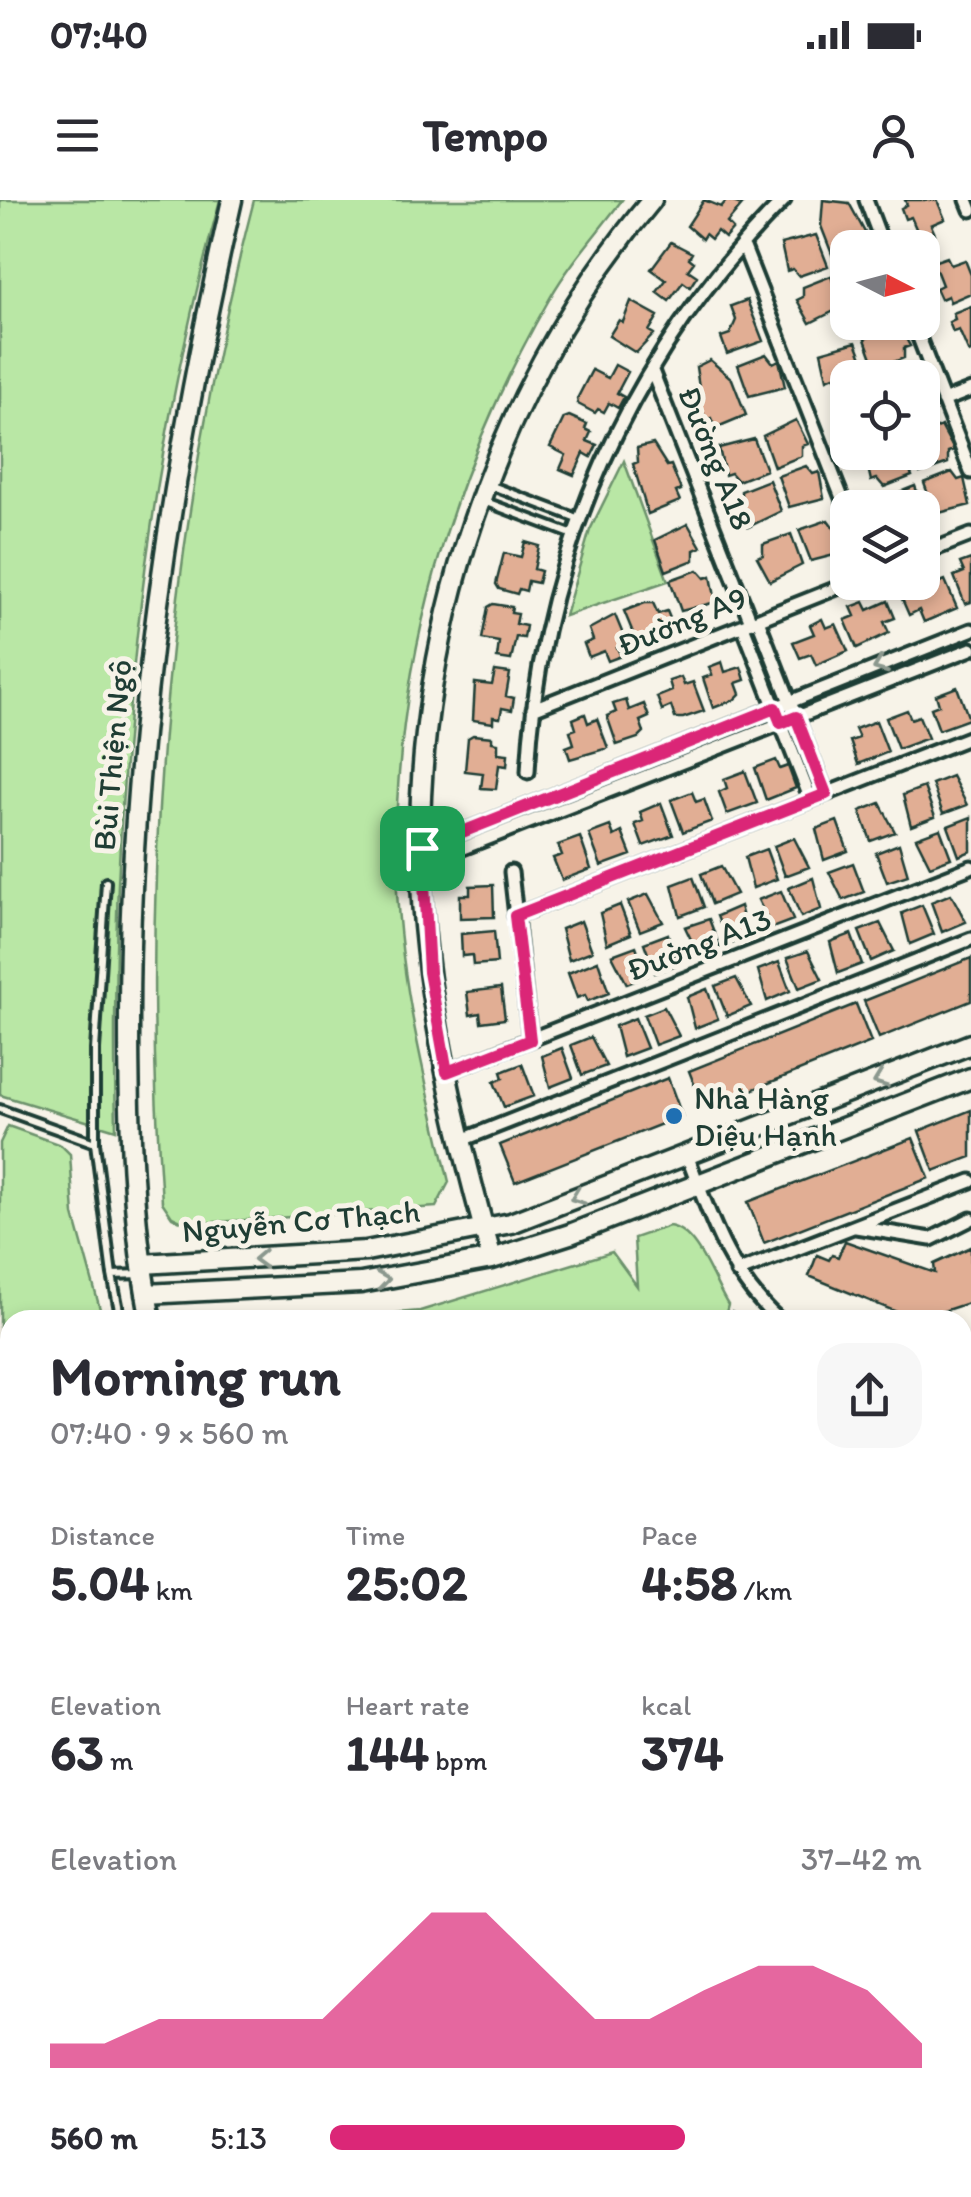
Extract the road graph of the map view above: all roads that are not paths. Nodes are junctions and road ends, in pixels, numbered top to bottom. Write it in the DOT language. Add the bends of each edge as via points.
graph roads {
  1 [pos="232,200"];
  2 [pos="652,200"];
  3 [pos="784,200"];
  4 [pos="866,200"];
  5 [pos="967,200"];
  6 [pos="971,210"];
  7 [pos="877,230"];
  8 [pos="743,245"];
  9 [pos="920,340"];
  10 [pos="652,370"];
  11 [pos="971,390"];
  12 [pos="944,401"];
  13 [pos="971,472"];
  14 [pos="839,490"];
  15 [pos="483,492"];
  16 [pos="577,518"];
  17 [pos="571,534"];
  18 [pos="971,534"];
  19 [pos="940,547"];
  20 [pos="830,591"];
  21 [pos="751,623"];
  22 [pos="971,630"];
  23 [pos="971,648"];
  24 [pos="790,702"];
  25 [pos="775,708"];
  26 [pos="533,710"];
  27 [pos="796,717"];
  28 [pos="781,723"];
  29 [pos="971,737"];
  30 [pos="528,772"];
  31 [pos="826,794"];
  32 [pos="811,800"];
  33 [pos="422,856"];
  34 [pos="971,866"];
  35 [pos="511,872"];
  36 [pos="106,882"];
  37 [pos="515,916"];
  38 [pos="971,939"];
  39 [pos="530,1040"];
  40 [pos="971,1044"];
  41 [pos="447,1072"];
  42 [pos="971,1078"];
  43 [pos="0,1110"];
  44 [pos="462,1140"];
  45 [pos="95,1143"];
  46 [pos="687,1155"];
  47 [pos="971,1182"];
  48 [pos="698,1184"];
  49 [pos="971,1219"];
  50 [pos="856,1227"];
  51 [pos="484,1230"];
  52 [pos="492,1259"];
  53 [pos="142,1269"];
  54 [pos="737,1272"];
  55 [pos="112,1275"];
  56 [pos="146,1294"];
  57 [pos="119,1310"];
  58 [pos="149,1310"];
  59 [pos="770,1310"];
  1 -- 53 [label="street, Bùi Thiện Ngộ" via="172,502 142,736 129,980"];
  2 -- 15 [label="street" via="556,338"];
  3 -- 8 [label="street"];
  4 -- 7 [label="street"];
  5 -- 6 [label="street"];
  8 -- 10 [label="street"];
  8 -- 14 [label="street"];
  9 -- 12 [label="street"];
  10 -- 16 [label="street"];
  10 -- 21 [label="street, Đường A18"];
  11 -- 12 [label="street"];
  12 -- 13 [label="street"];
  15 -- 16 [label="lane"];
  15 -- 17 [label="lane"];
  15 -- 33 [label="street" via="448,612 429,717"];
  16 -- 17 [label="street"];
  17 -- 26 [label="street"];
  18 -- 19 [label="street"];
  20 -- 21 [label="street, Đường A9"];
  21 -- 24 [label="street, Đường A18"];
  21 -- 25 [label="street, Đường A18"];
  21 -- 26 [label="street, Đường A9"];
  22 -- 24 [label="street, one-way"];
  23 -- 27 [label="street"];
  24 -- 25 [label="street"];
  24 -- 27 [label="street, Đường A18"];
  25 -- 28 [label="street, Đường A18"];
  25 -- 33 [label="street"];
  26 -- 30 [label="street"];
  27 -- 28 [label="street"];
  27 -- 31 [label="street, Đường A18"];
  28 -- 32 [label="street, Đường A18"];
  28 -- 33 [label="street"];
  29 -- 31 [label="street"];
  31 -- 32 [label="street"];
  32 -- 37 [label="street"];
  33 -- 41 [label="street" via="429,972"];
  34 -- 39 [label="street, Đường A13"];
  35 -- 37 [label="street"];
  36 -- 45 [label="lane"];
  37 -- 39 [label="street"];
  38 -- 44 [label="street"];
  39 -- 41 [label="street, Đường A13"];
  40 -- 46 [label="street, Nguyễn Cơ Thạch, one-way"];
  41 -- 44 [label="street"];
  42 -- 48 [label="street, Nguyễn Cơ Thạch"];
  43 -- 45 [label="lane"];
  44 -- 51 [label="street"];
  45 -- 55 [label="lane"];
  46 -- 48 [label="street"];
  46 -- 51 [label="street, Nguyễn Cơ Thạch, one-way"];
  47 -- 50 [label="street"];
  48 -- 52 [label="street, Nguyễn Cơ Thạch"];
  48 -- 54 [label="street"];
  49 -- 50 [label="street" via="930,1238"];
  50 -- 54 [label="street"];
  51 -- 52 [label="street"];
  51 -- 53 [label="street, Nguyễn Cơ Thạch, one-way" via="366,1251"];
  56 -- 52 [label="street, Nguyễn Cơ Thạch, one-way" via="361,1283"];
  53 -- 55 [label="lane"];
  53 -- 56 [label="street, Bùi Thiện Ngộ"];
  54 -- 59 [label="street"];
  55 -- 57 [label="lane"];
  56 -- 58 [label="street, Bùi Thiện Ngộ"];
}
